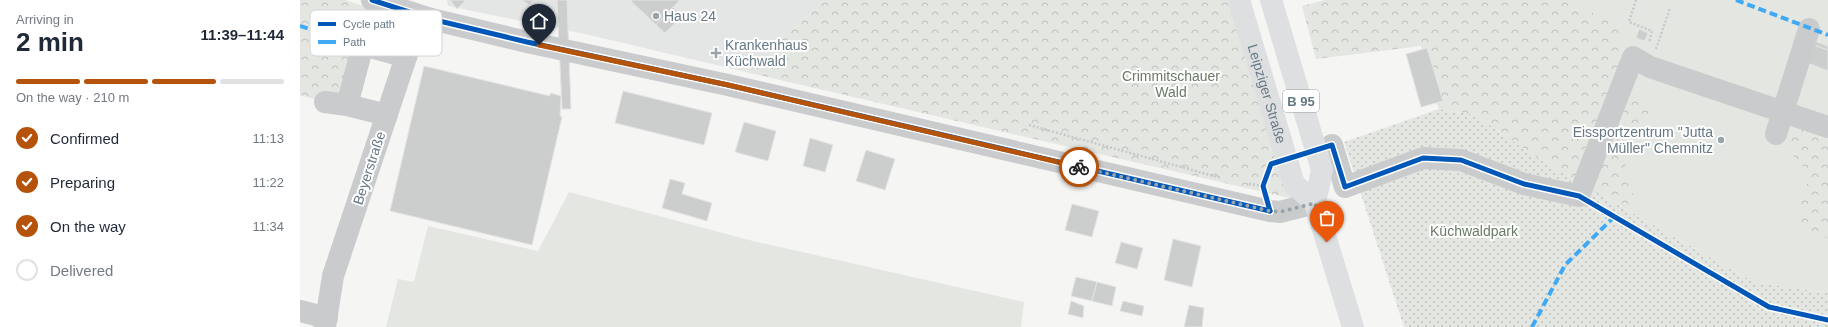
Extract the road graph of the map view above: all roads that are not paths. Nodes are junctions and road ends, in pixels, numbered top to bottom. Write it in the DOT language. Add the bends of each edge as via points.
graph roads {
  1 [pos="372,0"];
  2 [pos="1238,0"];
  3 [pos="1271,0"];
  4 [pos="403,10"];
  5 [pos="442,22"];
  6 [pos="1809,29"];
  7 [pos="361,56"];
  8 [pos="402,56"];
  9 [pos="406,57"];
  10 [pos="325,102"];
  11 [pos="347,105"];
  12 [pos="1783,111"];
  13 [pos="1828,114"];
  14 [pos="387,115"];
  15 [pos="1828,127"];
  16 [pos="1776,134"];
  17 [pos="1332,145"];
  18 [pos="1315,203"];
  19 [pos="300,311"];
  20 [pos="326,323"];
  21 [pos="1353,327"];
  1 -- 4 [label="street"];
  2 -- 18 [label="main road, Leipziger Straße / B 95" via="1294,184"];
  3 -- 18 [label="main road, B 95" via="1322,170"];
  5 -- 18 [label="street" via="720,83 1270,211 1280,212"];
  6 -- 12 [label="street"];
  7 -- 11 [label="street"];
  8 -- 9 [label="street"];
  9 -- 14 [label="street, Beyerstraße"];
  10 -- 11 [label="street"];
  11 -- 14 [label="street"];
  12 -- 13 [label="street"];
  12 -- 15 [label="street"];
  12 -- 16 [label="street"];
  12 -- 17 [label="street" via="1650,67 1633,56 1578,196 1524,184 1461,160 1423,158 1345,187"];
  14 -- 20 [label="street, Beyerstraße" via="333,276"];
  18 -- 21 [label="main road, B 95"];
  19 -- 20 [label="street"];
}
